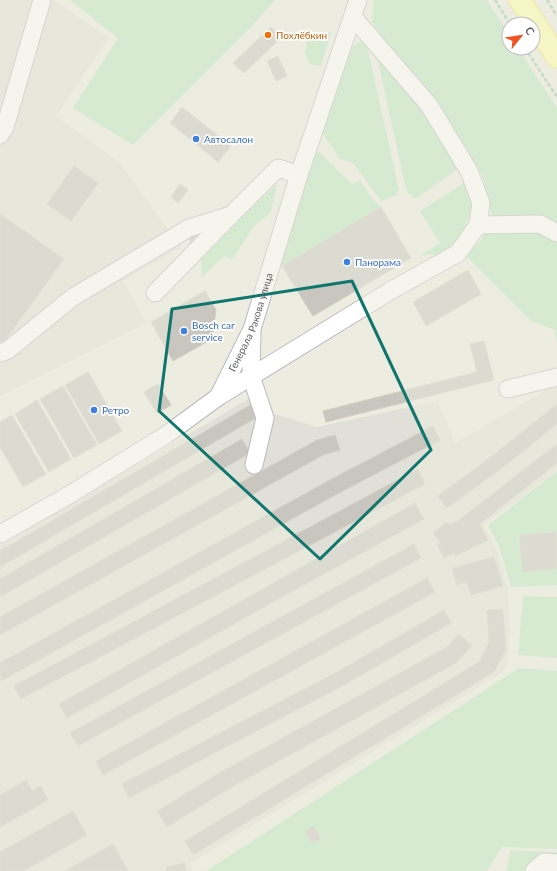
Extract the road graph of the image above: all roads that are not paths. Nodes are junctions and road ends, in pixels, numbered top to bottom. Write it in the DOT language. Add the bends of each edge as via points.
graph roads {
  1 [pos="42,0"];
  2 [pos="358,0"];
  3 [pos="520,0"];
  4 [pos="353,17"];
  5 [pos="557,57"];
  6 [pos="0,135"];
  7 [pos="299,175"];
  8 [pos="231,215"];
  9 [pos="478,225"];
  10 [pos="557,233"];
  11 [pos="155,293"];
  12 [pos="252,329"];
  13 [pos="0,353"];
  14 [pos="251,376"];
  15 [pos="557,376"];
  16 [pos="508,389"];
  17 [pos="218,397"];
  18 [pos="254,465"];
  19 [pos="0,534"];
  1 -- 6 [label="street" via="5,127"];
  2 -- 4 [label="street, Генерала Ракова улица"];
  3 -- 5 [label="main road"];
  4 -- 7 [label="street, Генерала Ракова улица"];
  4 -- 9 [label="street" via="429,105 469,171 481,203"];
  7 -- 8 [label="street" via="278,168"];
  7 -- 12 [label="street, Генерала Ракова улица"];
  8 -- 11 [label="street"];
  8 -- 13 [label="street" via="189,228 73,297 8,350"];
  9 -- 10 [label="street" via="540,224"];
  9 -- 14 [label="street" via="458,253 390,291"];
  12 -- 14 [label="street"];
  12 -- 17 [label="street, Генерала Ракова улица"];
  14 -- 17 [label="street"];
  14 -- 18 [label="street" via="265,418"];
  15 -- 16 [label="street"];
  17 -- 19 [label="street, Генерала Ракова улица" via="166,435"];
}
